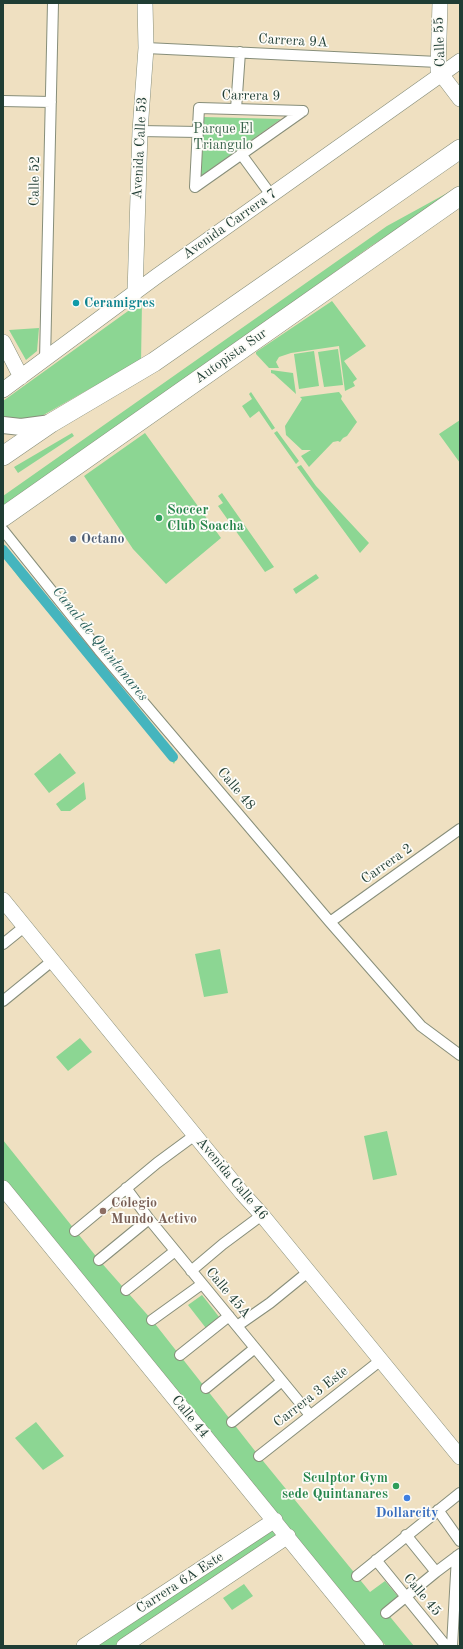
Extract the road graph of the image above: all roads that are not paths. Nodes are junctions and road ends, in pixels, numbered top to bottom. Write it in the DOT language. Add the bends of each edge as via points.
graph roads {
  1 [pos="53,3"];
  2 [pos="145,3"];
  3 [pos="440,3"];
  4 [pos="146,48"];
  5 [pos="240,52"];
  6 [pos="460,61"];
  7 [pos="440,68"];
  8 [pos="460,99"];
  9 [pos="3,101"];
  10 [pos="50,102"];
  11 [pos="236,109"];
  12 [pos="140,131"];
  13 [pos="198,132"];
  14 [pos="460,149"];
  15 [pos="241,154"];
  16 [pos="271,195"];
  17 [pos="460,196"];
  18 [pos="135,293"];
  19 [pos="3,342"];
  20 [pos="44,360"];
  21 [pos="21,377"];
  22 [pos="3,390"];
  23 [pos="51,423"];
  24 [pos="3,425"];
  25 [pos="3,456"];
  26 [pos="3,517"];
  27 [pos="3,530"];
  28 [pos="6,541"];
  29 [pos="460,829"];
  30 [pos="3,900"];
  31 [pos="330,922"];
  32 [pos="24,926"];
  33 [pos="3,944"];
  34 [pos="52,961"];
  35 [pos="3,1001"];
  36 [pos="460,1055"];
  37 [pos="195,1135"];
  38 [pos="3,1188"];
  39 [pos="126,1188"];
  40 [pos="262,1215"];
  41 [pos="149,1219"];
  42 [pos="75,1231"];
  43 [pos="176,1251"];
  44 [pos="99,1260"];
  45 [pos="191,1271"];
  46 [pos="308,1272"];
  47 [pos="202,1284"];
  48 [pos="126,1290"];
  49 [pos="229,1316"];
  50 [pos="152,1320"];
  51 [pos="237,1326"];
  52 [pos="255,1348"];
  53 [pos="180,1355"];
  54 [pos="381,1360"];
  55 [pos="282,1381"];
  56 [pos="206,1388"];
  57 [pos="310,1415"];
  58 [pos="232,1422"];
  59 [pos="260,1456"];
  60 [pos="460,1457"];
  61 [pos="460,1493"];
  62 [pos="438,1510"];
  63 [pos="275,1520"];
  64 [pos="406,1535"];
  65 [pos="288,1536"];
  66 [pos="460,1542"];
  67 [pos="459,1555"];
  68 [pos="376,1560"];
  69 [pos="436,1572"];
  70 [pos="357,1576"];
  71 [pos="405,1597"];
  72 [pos="386,1612"];
  73 [pos="84,1646"];
  74 [pos="124,1646"];
  75 [pos="376,1646"];
  76 [pos="446,1646"];
  77 [pos="452,1646"];
  1 -- 10 [label="street, Calle 52"];
  2 -- 4 [label="street, Avenida Calle 53"];
  3 -- 7 [label="street, Calle 55"];
  4 -- 5 [label="street, Carrera 9A"];
  4 -- 12 [label="street, Avenida Calle 53"];
  5 -- 7 [label="street, Carrera 9A"];
  5 -- 11 [label="street"];
  6 -- 7 [label="street, Avenida Carrera 7"];
  7 -- 8 [label="street, Calle 55"];
  7 -- 16 [label="street, Avenida Carrera 7"];
  9 -- 10 [label="street"];
  10 -- 20 [label="street, Calle 52"];
  11 -- 13 [label="street, Carrera 9" via="199,108"];
  11 -- 15 [label="street, Carrera 9" via="303,111"];
  12 -- 13 [label="street"];
  12 -- 18 [label="street, Avenida Calle 53"];
  13 -- 15 [label="street" via="195,187"];
  14 -- 23 [label="highway" via="160,358"];
  15 -- 16 [label="street"];
  16 -- 18 [label="street, Avenida Carrera 7"];
  17 -- 26 [label="highway, Autopista Sur"];
  18 -- 20 [label="street, Avenida Carrera 7"];
  19 -- 21 [label="street"];
  20 -- 21 [label="street, Avenida Carrera 7"];
  21 -- 22 [label="street, Avenida Carrera 7"];
  23 -- 24 [label="main road" via="21,427"];
  23 -- 25 [label="highway"];
  27 -- 28 [label="street, Calle 48"];
  28 -- 31 [label="street, Calle 48"];
  29 -- 31 [label="street, Carrera 2"];
  30 -- 32 [label="street, Avenida Calle 46"];
  31 -- 36 [label="street, Calle 48" via="421,1026"];
  32 -- 33 [label="street"];
  32 -- 34 [label="street, Avenida Calle 46"];
  34 -- 35 [label="street"];
  34 -- 37 [label="street, Avenida Calle 46"];
  37 -- 39 [label="street"];
  37 -- 40 [label="street, Avenida Calle 46"];
  38 -- 63 [label="street, Calle 44"];
  39 -- 41 [label="street, Calle 45A"];
  39 -- 42 [label="street"];
  40 -- 45 [label="street"];
  40 -- 46 [label="street, Avenida Calle 46"];
  41 -- 43 [label="street, Calle 45A"];
  41 -- 44 [label="street"];
  43 -- 45 [label="street, Calle 45A"];
  43 -- 48 [label="street"];
  45 -- 47 [label="street, Calle 45A"];
  46 -- 51 [label="street"];
  46 -- 54 [label="street, Avenida Calle 46"];
  47 -- 49 [label="street, Calle 45A"];
  47 -- 50 [label="street"];
  49 -- 51 [label="street, Calle 45A"];
  49 -- 53 [label="street"];
  51 -- 52 [label="street, Calle 45A"];
  52 -- 55 [label="street, Calle 45A"];
  52 -- 56 [label="street"];
  54 -- 57 [label="street, Carrera 3 Este"];
  54 -- 60 [label="street, Avenida Calle 46"];
  55 -- 57 [label="street, Calle 45A"];
  55 -- 58 [label="street"];
  57 -- 59 [label="street, Carrera 3 Este"];
  61 -- 62 [label="street"];
  62 -- 64 [label="street"];
  62 -- 66 [label="street"];
  63 -- 65 [label="street, Calle 44"];
  63 -- 73 [label="street, Carrera 6A Este"];
  64 -- 68 [label="street"];
  64 -- 69 [label="street"];
  65 -- 74 [label="street, Carrera 6A Este"];
  65 -- 75 [label="street, Calle 44"];
  67 -- 69 [label="street"];
  67 -- 77 [label="street"];
  68 -- 70 [label="street"];
  68 -- 71 [label="street, Calle 45"];
  69 -- 71 [label="street"];
  71 -- 72 [label="street"];
  71 -- 76 [label="street, Calle 45"];
}
